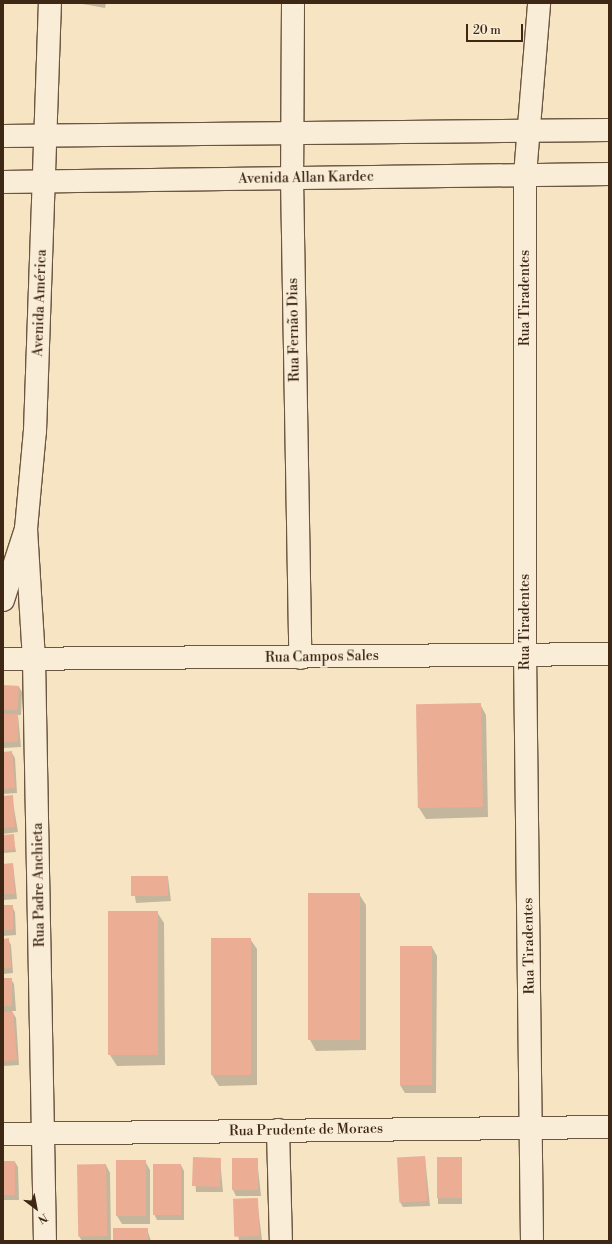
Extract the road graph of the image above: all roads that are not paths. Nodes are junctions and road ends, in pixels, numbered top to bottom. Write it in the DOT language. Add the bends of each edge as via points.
graph roads {
  1 [pos="50,3"];
  2 [pos="293,3"];
  3 [pos="539,3"];
  4 [pos="609,130"];
  5 [pos="526,132"];
  6 [pos="293,133"];
  7 [pos="3,136"];
  8 [pos="44,136"];
  9 [pos="609,174"];
  10 [pos="525,175"];
  11 [pos="292,178"];
  12 [pos="44,181"];
  13 [pos="3,182"];
  14 [pos="26,529"];
  15 [pos="3,600"];
  16 [pos="609,654"];
  17 [pos="525,655"];
  18 [pos="300,658"];
  19 [pos="34,659"];
  20 [pos="3,660"];
  21 [pos="531,1127"];
  22 [pos="609,1127"];
  23 [pos="278,1130"];
  24 [pos="3,1134"];
  25 [pos="44,1134"];
  26 [pos="44,1241"];
  27 [pos="281,1241"];
  28 [pos="532,1241"];
  1 -- 8 [label="street, Avenida América"];
  2 -- 6 [label="street, Rua Fernão Dias"];
  3 -- 5 [label="street, Rua Tiradentes"];
  4 -- 5 [label="street"];
  5 -- 6 [label="street"];
  5 -- 10 [label="street, Rua Tiradentes"];
  6 -- 8 [label="street"];
  6 -- 11 [label="street, Rua Fernão Dias"];
  7 -- 8 [label="street"];
  8 -- 12 [label="street, Avenida América"];
  9 -- 10 [label="street, Avenida Allan Kardec"];
  10 -- 11 [label="street, Avenida Allan Kardec"];
  10 -- 17 [label="street, Rua Tiradentes"];
  11 -- 12 [label="street, Avenida Allan Kardec"];
  11 -- 18 [label="street, Rua Fernão Dias"];
  12 -- 13 [label="street, Avenida Allan Kardec"];
  12 -- 14 [label="street, Avenida América" via="35,431"];
  14 -- 15 [label="street, Avenida América"];
  14 -- 19 [label="street, Rua Padre Anchieta"];
  16 -- 17 [label="street, Rua Campos Sales"];
  17 -- 18 [label="street, Rua Campos Sales"];
  17 -- 21 [label="street, Rua Tiradentes"];
  18 -- 19 [label="street, Rua Campos Sales"];
  19 -- 20 [label="street, Rua Campos Sales"];
  19 -- 25 [label="street, Rua Padre Anchieta"];
  21 -- 22 [label="street, Rua Prudente de Moraes"];
  21 -- 23 [label="street, Rua Prudente de Moraes"];
  21 -- 28 [label="street, Rua Tiradentes"];
  23 -- 25 [label="street, Rua Prudente de Moraes"];
  23 -- 27 [label="street"];
  24 -- 25 [label="street, Rua Prudente de Moraes"];
  25 -- 26 [label="street, Rua Padre Anchieta"];
}
